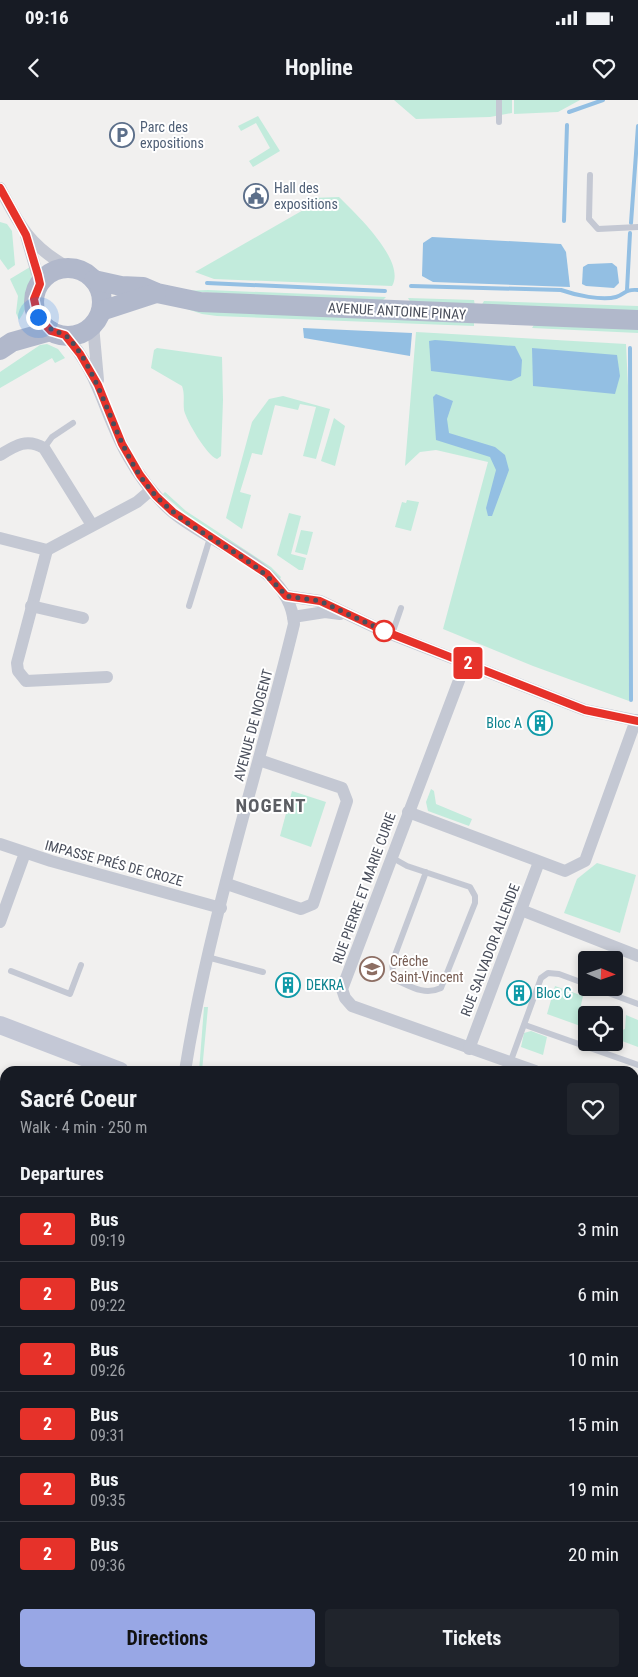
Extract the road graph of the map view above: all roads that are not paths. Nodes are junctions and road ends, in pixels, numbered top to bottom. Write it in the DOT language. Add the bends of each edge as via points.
graph roads {
  1 [pos="499,100"];
  2 [pos="499,122"];
  3 [pos="590,175"];
  4 [pos="0,188"];
  5 [pos="638,227"];
  6 [pos="26,235"];
  7 [pos="69,268"];
  8 [pos="94,280"];
  9 [pos="40,284"];
  10 [pos="157,293"];
  11 [pos="34,306"];
  12 [pos="97,318"];
  13 [pos="638,320"];
  14 [pos="58,333"];
  15 [pos="6,346"];
  16 [pos="98,385"];
  17 [pos="73,423"];
  18 [pos="44,448"];
  19 [pos="0,455"];
  20 [pos="151,490"];
  21 [pos="92,525"];
  22 [pos="0,538"];
  23 [pos="210,538"];
  24 [pos="47,550"];
  25 [pos="286,596"];
  26 [pos="30,606"];
  27 [pos="189,606"];
  28 [pos="401,608"];
  29 [pos="293,617"];
  30 [pos="352,617"];
  31 [pos="83,618"];
  32 [pos="392,634"];
  33 [pos="466,662"];
  34 [pos="107,677"];
  35 [pos="637,720"];
  36 [pos="259,760"];
  37 [pos="408,812"];
  38 [pos="0,844"];
  39 [pos="25,854"];
  40 [pos="391,857"];
  41 [pos="539,862"];
  42 [pos="426,872"];
  43 [pos="226,884"];
  44 [pos="221,908"];
  45 [pos="521,910"];
  46 [pos="0,922"];
  47 [pos="638,956"];
  48 [pos="207,957"];
  49 [pos="81,965"];
  50 [pos="11,970"];
  51 [pos="263,972"];
  52 [pos="578,981"];
  53 [pos="616,996"];
  54 [pos="638,1004"];
  55 [pos="197,1007"];
  56 [pos="0,1025"];
  57 [pos="525,1025"];
  58 [pos="469,1049"];
  59 [pos="510,1063"];
  60 [pos="638,1065"];
  61 [pos="107,1066"];
  62 [pos="187,1066"];
  63 [pos="194,1066"];
  64 [pos="519,1066"];
  1 -- 2 [label="lane"];
  3 -- 5 [label="lane" via="589,219 598,229"];
  4 -- 6 [label="street"];
  6 -- 7 [label="street" via="45,253"];
  6 -- 9 [label="street"];
  7 -- 8 [label="main road, AVENUE ANTOINE PINAY" via="83,271"];
  7 -- 9 [label="main road" via="52,272"];
  8 -- 10 [label="main road, AVENUE ANTOINE PINAY" via="104,284 143,287"];
  8 -- 12 [label="main road" via="101,294"];
  9 -- 11 [label="main road, AVENUE ANTOINE PINAY"];
  10 -- 12 [label="main road, AVENUE ANTOINE PINAY"];
  10 -- 13 [label="main road, AVENUE ANTOINE PINAY" via="200,302"];
  11 -- 14 [label="main road" via="38,317"];
  11 -- 15 [label="main road, AVENUE ANTOINE PINAY"];
  12 -- 14 [label="main road, AVENUE ANTOINE PINAY" via="80,333"];
  12 -- 16 [label="street"];
  14 -- 15 [label="main road, AVENUE ANTOINE PINAY"];
  14 -- 16 [label="street" via="80,354"];
  16 -- 20 [label="street" via="127,456"];
  17 -- 18 [label="lane" via="52,437"];
  18 -- 19 [label="street" via="35,442 25,442"];
  18 -- 21 [label="street"];
  20 -- 21 [label="street" via="137,502"];
  20 -- 23 [label="street" via="173,512"];
  21 -- 24 [label="street"];
  22 -- 24 [label="street"];
  23 -- 25 [label="street" via="267,574"];
  23 -- 27 [label="lane"];
  24 -- 26 [label="street"];
  25 -- 29 [label="street, AVENUE DE NOGENT"];
  25 -- 30 [label="street" via="320,601"];
  26 -- 31 [label="street"];
  26 -- 34 [label="street" via="17,662 18,671 26,681"];
  28 -- 32 [label="lane"];
  29 -- 30 [label="street" via="325,612"];
  29 -- 36 [label="street, AVENUE DE NOGENT" via="294,624"];
  30 -- 32 [label="street"];
  32 -- 33 [label="street"];
  33 -- 35 [label="street" via="585,710"];
  33 -- 37 [label="street, RUE PIERRE ET MARIE CURIE"];
  35 -- 41 [label="street" via="584,861 564,872"];
  36 -- 43 [label="street, AVENUE DE NOGENT"];
  36 -- 43 [label="street" via="342,788 347,801 313,904 301,909"];
  37 -- 40 [label="street, RUE PIERRE ET MARIE CURIE"];
  37 -- 41 [label="street"];
  38 -- 39 [label="street, IMPASSE PRÉS DE CROZE"];
  39 -- 44 [label="street, IMPASSE PRÉS DE CROZE"];
  39 -- 46 [label="street"];
  40 -- 42 [label="lane"];
  40 -- 58 [label="street, RUE PIERRE ET MARIE CURIE" via="342,989 345,998 352,1006"];
  41 -- 45 [label="street, RUE SALVADOR ALLENDE"];
  42 -- 42 [label="lane" via="470,887 475,896 441,988 432,992 424,992 394,979 392,974 392,963"];
  43 -- 44 [label="street, AVENUE DE NOGENT"];
  44 -- 48 [label="street, AVENUE DE NOGENT"];
  45 -- 47 [label="street"];
  45 -- 58 [label="street, RUE SALVADOR ALLENDE"];
  48 -- 51 [label="lane"];
  48 -- 55 [label="street, AVENUE DE NOGENT"];
  49 -- 50 [label="lane" via="70,994"];
  52 -- 57 [label="lane" via="548,973 541,978"];
  53 -- 54 [label="lane"];
  55 -- 62 [label="street, AVENUE DE NOGENT"];
  55 -- 63 [label="street, AVENUE DE NOGENT"];
  56 -- 61 [label="main road"];
  57 -- 59 [label="lane"];
  57 -- 60 [label="lane"];
  58 -- 59 [label="street, RUE PIERRE ET MARIE CURIE"];
  59 -- 64 [label="street, RUE PIERRE ET MARIE CURIE"];
}
